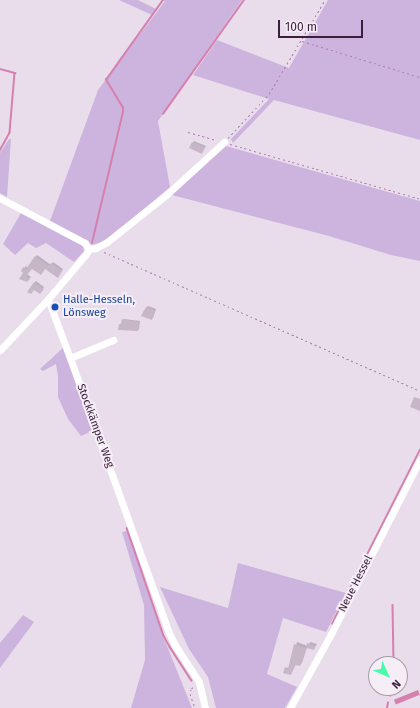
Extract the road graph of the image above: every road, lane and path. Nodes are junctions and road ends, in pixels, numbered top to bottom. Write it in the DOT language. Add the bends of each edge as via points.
graph roads {
  1 [pos="325,0"];
  2 [pos="302,41"];
  3 [pos="420,77"];
  4 [pos="188,132"];
  5 [pos="224,142"];
  6 [pos="0,198"];
  7 [pos="420,199"];
  8 [pos="92,248"];
  9 [pos="48,299"];
  10 [pos="113,340"];
  11 [pos="0,350"];
  12 [pos="70,358"];
  13 [pos="420,391"];
  14 [pos="420,459"];
  15 [pos="198,682"];
  16 [pos="195,708"];
  17 [pos="205,708"];
  18 [pos="290,708"];
  1 -- 2 [label="path"];
  2 -- 3 [label="path"];
  2 -- 5 [label="path" via="269,94"];
  4 -- 5 [label="path"];
  5 -- 7 [label="path"];
  5 -- 8 [label="street" via="166,195"];
  6 -- 8 [label="street"];
  8 -- 9 [label="street"];
  8 -- 13 [label="path"];
  9 -- 11 [label="street"];
  9 -- 12 [label="street, Stockkämper Weg"];
  10 -- 12 [label="street"];
  12 -- 15 [label="street, Stockkämper Weg" via="169,633"];
  14 -- 18 [label="street, Neue Hessel" via="331,634"];
  15 -- 16 [label="path" via="190,694"];
  15 -- 17 [label="street, Stockkämper Weg"];
}
